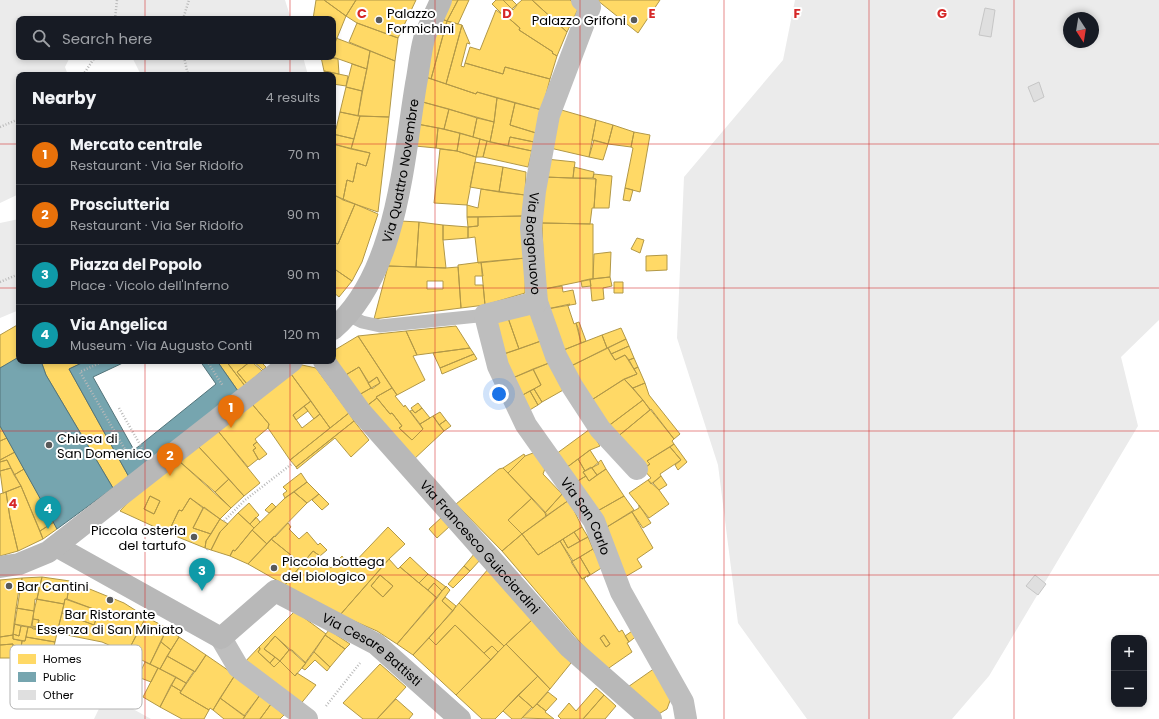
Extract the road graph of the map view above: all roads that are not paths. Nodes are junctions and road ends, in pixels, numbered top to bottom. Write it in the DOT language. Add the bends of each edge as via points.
graph roads {
  1 [pos="441,0"];
  2 [pos="582,0"];
  3 [pos="537,302"];
  4 [pos="482,316"];
  5 [pos="341,322"];
  6 [pos="288,364"];
  7 [pos="326,364"];
  8 [pos="637,470"];
  9 [pos="56,546"];
  10 [pos="0,567"];
  11 [pos="221,638"];
  12 [pos="307,719"];
  13 [pos="460,719"];
  14 [pos="652,719"];
  15 [pos="686,719"];
  1 -- 5 [label="main road, Via Quattro Novembre" via="424,39 400,190 385,244 361,298"];
  2 -- 3 [label="street, Via Borgonuovo" via="590,7 550,115 535,191 531,228"];
  3 -- 4 [label="street"];
  3 -- 8 [label="street, Via Borgonuovo" via="556,356 572,386 600,429"];
  4 -- 5 [label="lane" via="380,326 362,322"];
  4 -- 15 [label="street, Via San Carlo" via="498,366 526,425 594,521 621,592 683,702"];
  6 -- 9 [label="main road"];
  7 -- 14 [label="main road, Via Francesco Guicciardini" via="360,411 569,647"];
  9 -- 10 [label="main road" via="18,564"];
  9 -- 11 [label="main road"];
  11 -- 12 [label="street" via="238,667"];
  11 -- 13 [label="main road, Via Cesare Battisti" via="275,591 376,644"];
}
